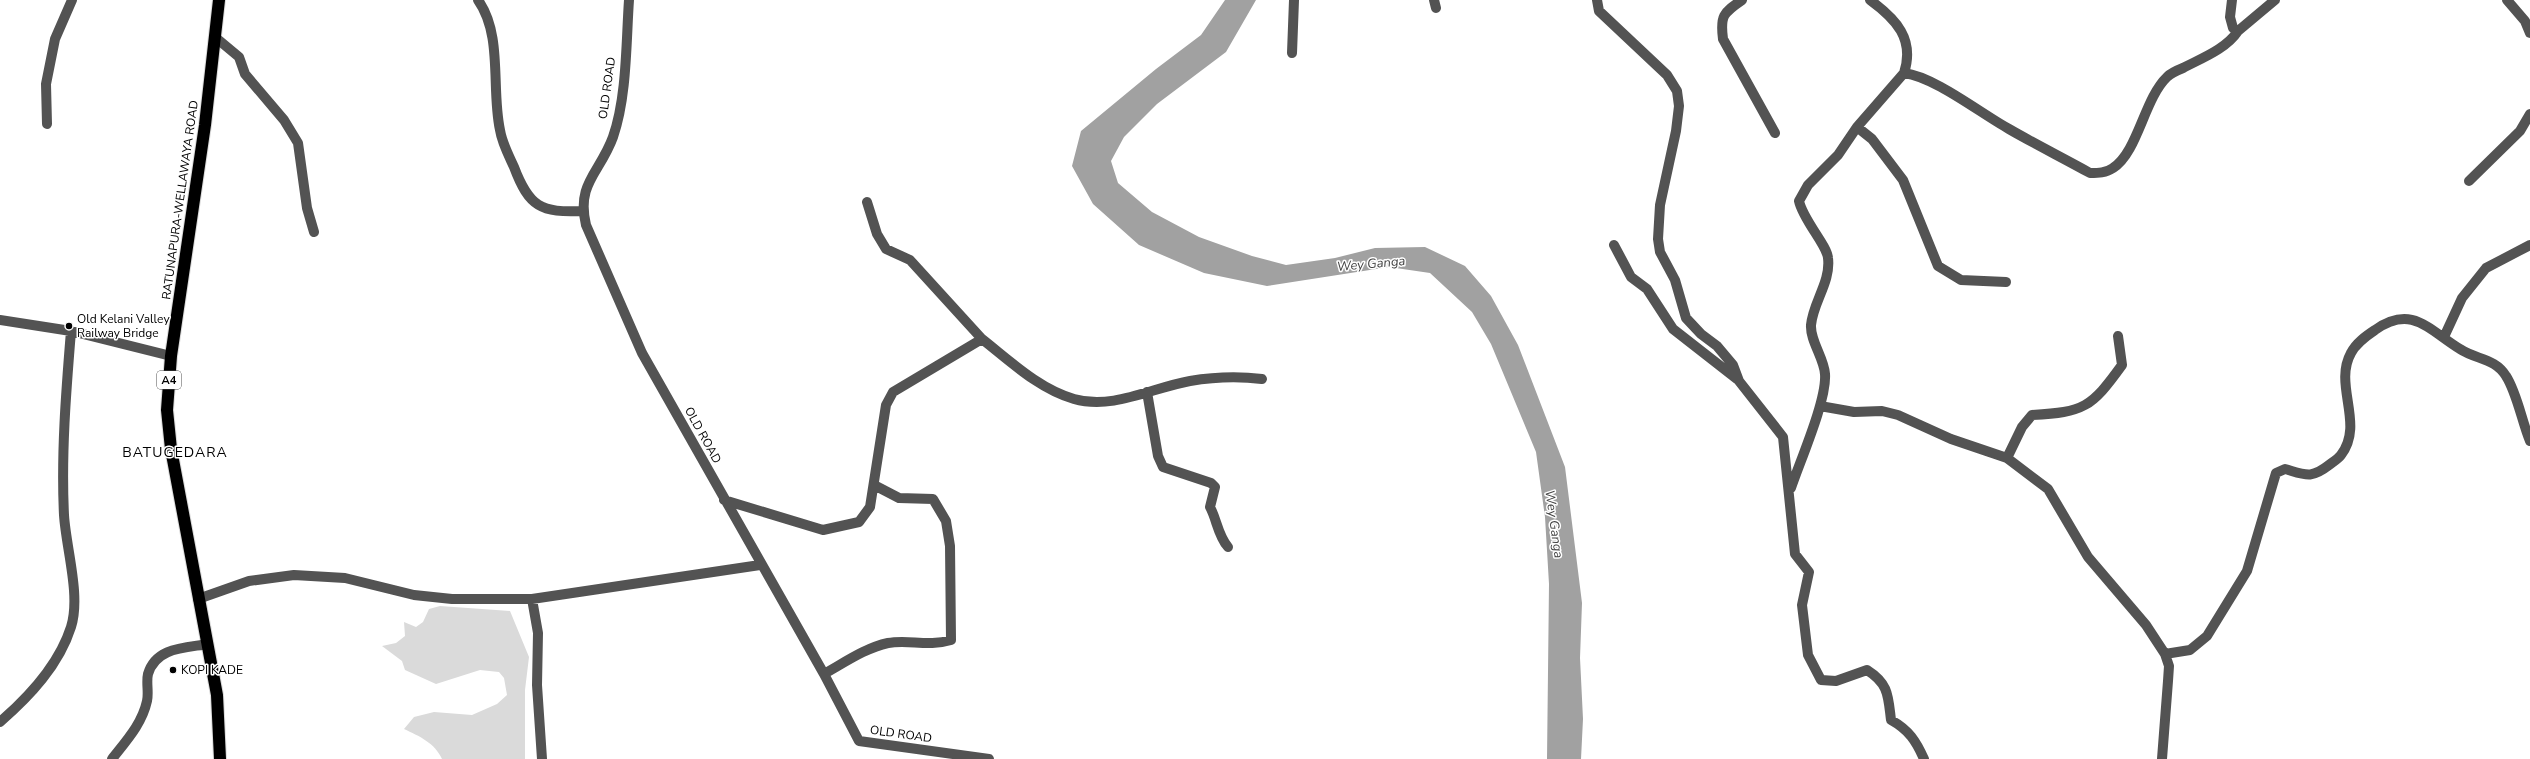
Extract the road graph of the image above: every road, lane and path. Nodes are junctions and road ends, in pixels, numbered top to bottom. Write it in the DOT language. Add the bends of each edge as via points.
graph roads {
  1 [pos="72,0"];
  2 [pos="219,0"];
  3 [pos="478,0"];
  4 [pos="629,0"];
  5 [pos="1294,0"];
  6 [pos="1596,0"];
  7 [pos="1742,0"];
  8 [pos="1870,0"];
  9 [pos="2232,0"];
  10 [pos="2275,0"];
  11 [pos="2507,0"];
  12 [pos="2527,19"];
  13 [pos="2238,31"];
  14 [pos="2530,33"];
  15 [pos="215,37"];
  16 [pos="1292,53"];
  17 [pos="1904,73"];
  18 [pos="2530,114"];
  19 [pos="47,124"];
  20 [pos="1857,127"];
  21 [pos="1775,133"];
  22 [pos="2469,181"];
  23 [pos="867,202"];
  24 [pos="583,211"];
  25 [pos="314,232"];
  26 [pos="1614,244"];
  27 [pos="2530,245"];
  28 [pos="2006,282"];
  29 [pos="0,320"];
  30 [pos="71,331"];
  31 [pos="2118,336"];
  32 [pos="2444,337"];
  33 [pos="982,339"];
  34 [pos="171,356"];
  35 [pos="1262,378"];
  36 [pos="1739,381"];
  37 [pos="1147,392"];
  38 [pos="1820,406"];
  39 [pos="2530,441"];
  40 [pos="2007,458"];
  41 [pos="874,485"];
  42 [pos="1790,490"];
  43 [pos="724,500"];
  44 [pos="1228,547"];
  45 [pos="760,565"];
  46 [pos="198,599"];
  47 [pos="532,599"];
  48 [pos="208,644"];
  49 [pos="2165,654"];
  50 [pos="824,674"];
  51 [pos="0,722"];
  52 [pos="112,759"];
  53 [pos="220,759"];
  54 [pos="542,759"];
  55 [pos="989,759"];
  56 [pos="1924,759"];
  57 [pos="2162,759"];
  1 -- 19 [label="street" via="55,39 46,84"];
  2 -- 15 [label="highway, RATUNAPURA-WELLAWAYA ROAD / A4"];
  3 -- 24 [label="street" via="490,22 500,131 523,190 537,204 548,210"];
  4 -- 24 [label="street, OLD ROAD" via="621,101 613,137 583,194"];
  5 -- 16 [label="street"];
  6 -- 36 [label="street" via="1600,11 1667,75 1677,91 1679,106 1676,131 1660,205 1660,252 1675,280 1686,318 1729,360"];
  7 -- 21 [label="street" via="1725,11 1721,23 1723,39"];
  8 -- 17 [label="street" via="1890,15 1907,45 1908,62"];
  9 -- 13 [label="street" via="2232,28"];
  10 -- 13 [label="street"];
  11 -- 12 [label="street"];
  12 -- 14 [label="street"];
  13 -- 17 [label="street" via="2215,52 2168,76 2157,89 2124,157 2114,168 2104,173 2090,172 2009,129 1932,83 1914,74"];
  15 -- 25 [label="street" via="239,57 245,74 284,120 298,143 307,208"];
  15 -- 34 [label="highway, RATUNAPURA-WELLAWAYA ROAD / A4" via="205,125"];
  17 -- 20 [label="street"];
  18 -- 22 [label="street" via="2520,131"];
  20 -- 28 [label="street" via="1872,139 1903,180 1938,266 1961,280"];
  20 -- 38 [label="street" via="1838,155 1808,185 1799,201 1801,210 1828,257 1825,282 1810,327 1825,374"];
  23 -- 33 [label="street" via="877,234 886,249 910,260"];
  24 -- 43 [label="street, OLD ROAD" via="586,225 642,353"];
  26 -- 36 [label="street" via="1631,277 1647,289 1673,329"];
  27 -- 32 [label="street" via="2486,268 2462,298"];
  29 -- 30 [label="street"];
  30 -- 34 [label="street"];
  30 -- 51 [label="street" via="63,476 64,517 74,592 72,625 58,658 47,674"];
  31 -- 40 [label="street" via="2122,365 2103,392 2080,409 2068,413 2032,415 2022,427"];
  32 -- 39 [label="street" via="2461,350 2496,363 2507,377"];
  32 -- 49 [label="street" via="2420,323 2406,319 2389,320 2361,340 2351,352 2344,370 2351,425 2346,447 2340,456 2317,474 2307,475 2285,469 2276,473 2247,571 2211,630 2190,650"];
  33 -- 37 [label="street" via="1031,378 1074,399 1108,403"];
  33 -- 41 [label="street" via="893,392 886,405"];
  34 -- 46 [label="highway, RATUNAPURA-WELLAWAYA ROAD / A4" via="167,410 171,449"];
  35 -- 37 [label="street" via="1230,376 1189,381"];
  36 -- 42 [label="street" via="1783,437"];
  37 -- 44 [label="street" via="1158,456 1163,467 1211,483 1215,487 1210,507 1217,520 1221,539"];
  38 -- 40 [label="street" via="1854,412 1882,411 1898,415"];
  38 -- 42 [label="street"];
  40 -- 49 [label="street" via="2048,489 2088,557 2146,625"];
  41 -- 43 [label="street" via="870,507 859,522 823,530"];
  41 -- 50 [label="street" via="899,498 933,499 946,521 950,546 952,640 937,644 888,643 853,657"];
  42 -- 56 [label="street" via="1795,554 1809,572 1802,605 1808,655 1821,680 1836,681 1867,670 1879,678 1887,690 1891,720 1915,739"];
  43 -- 45 [label="street, OLD ROAD"];
  45 -- 47 [label="street"];
  45 -- 50 [label="street, OLD ROAD"];
  46 -- 47 [label="street" via="249,581 294,575 345,578 414,595 452,599"];
  46 -- 48 [label="highway, RATUNAPURA-WELLAWAYA ROAD / A4"];
  47 -- 54 [label="street" via="538,633 537,685"];
  48 -- 52 [label="street" via="169,650 155,661 148,674 148,701 138,726"];
  48 -- 53 [label="highway, RATUNAPURA-WELLAWAYA ROAD / A4" via="217,695"];
  49 -- 57 [label="street" via="2169,666"];
  50 -- 55 [label="street, OLD ROAD" via="859,741"];
}
